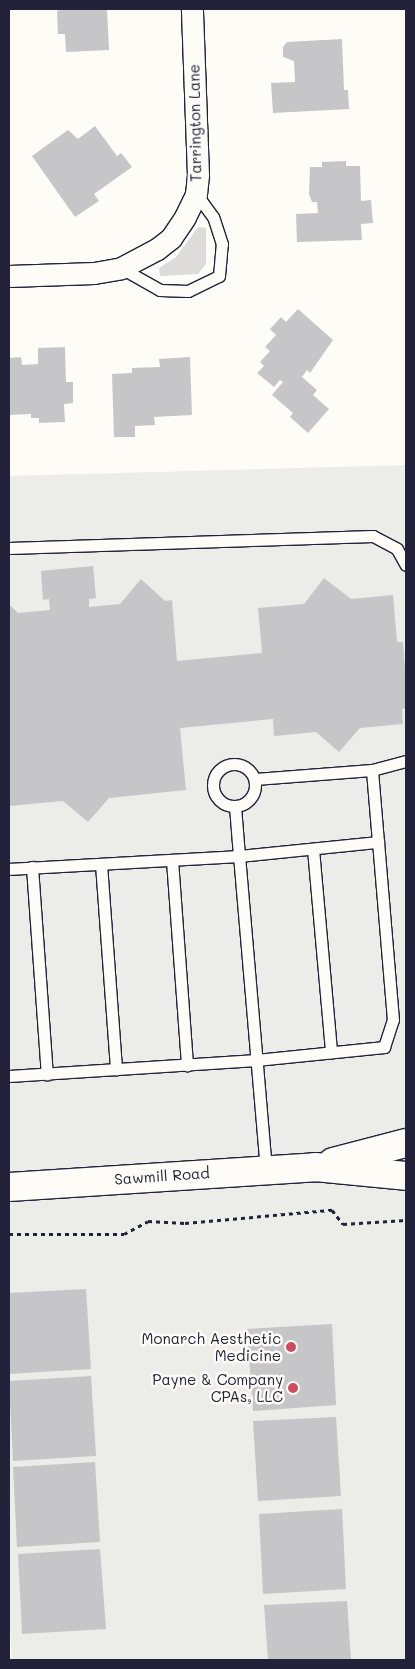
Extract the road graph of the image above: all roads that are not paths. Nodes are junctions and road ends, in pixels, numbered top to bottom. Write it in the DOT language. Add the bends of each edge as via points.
graph roads {
  1 [pos="192,9"];
  2 [pos="196,194"];
  3 [pos="121,268"];
  4 [pos="9,276"];
  5 [pos="9,548"];
  6 [pos="406,564"];
  7 [pos="406,761"];
  8 [pos="372,770"];
  9 [pos="255,780"];
  10 [pos="235,806"];
  11 [pos="378,842"];
  12 [pos="313,849"];
  13 [pos="239,856"];
  14 [pos="172,860"];
  15 [pos="101,864"];
  16 [pos="32,867"];
  17 [pos="9,869"];
  18 [pos="331,1052"];
  19 [pos="256,1060"];
  20 [pos="187,1065"];
  21 [pos="116,1069"];
  22 [pos="47,1074"];
  23 [pos="9,1076"];
  24 [pos="406,1143"];
  25 [pos="315,1167"];
  26 [pos="266,1170"];
  27 [pos="406,1176"];
  28 [pos="9,1186"];
  1 -- 2 [label="street, Tarrington Lane" via="198,158"];
  2 -- 3 [label="street, Tarrington Lane" via="171,238 142,259"];
  2 -- 3 [label="lane" via="213,216 222,244 219,276 188,291 160,290"];
  3 -- 4 [label="street, Tarrington Lane" via="94,273"];
  5 -- 6 [label="lane" via="373,536 397,549"];
  7 -- 8 [label="lane"];
  8 -- 9 [label="lane"];
  8 -- 11 [label="lane"];
  9 -- 10 [label="lane" via="250,799"];
  9 -- 10 [label="lane" via="241,765 227,765 217,774 215,794 225,804"];
  10 -- 13 [label="lane"];
  11 -- 12 [label="lane"];
  11 -- 18 [label="lane" via="393,1020 384,1047"];
  12 -- 13 [label="lane"];
  12 -- 18 [label="lane"];
  13 -- 14 [label="lane"];
  13 -- 19 [label="lane"];
  14 -- 15 [label="lane"];
  14 -- 20 [label="lane"];
  15 -- 16 [label="lane"];
  15 -- 21 [label="lane"];
  16 -- 17 [label="lane"];
  16 -- 22 [label="lane"];
  18 -- 19 [label="lane"];
  19 -- 20 [label="lane"];
  19 -- 26 [label="lane"];
  20 -- 21 [label="lane"];
  21 -- 22 [label="lane"];
  22 -- 23 [label="lane"];
  24 -- 25 [label="main road, Sawmill Road"];
  25 -- 26 [label="main road, Sawmill Road"];
  25 -- 27 [label="main road, Sawmill Road"];
  26 -- 28 [label="main road, Sawmill Road"];
}
